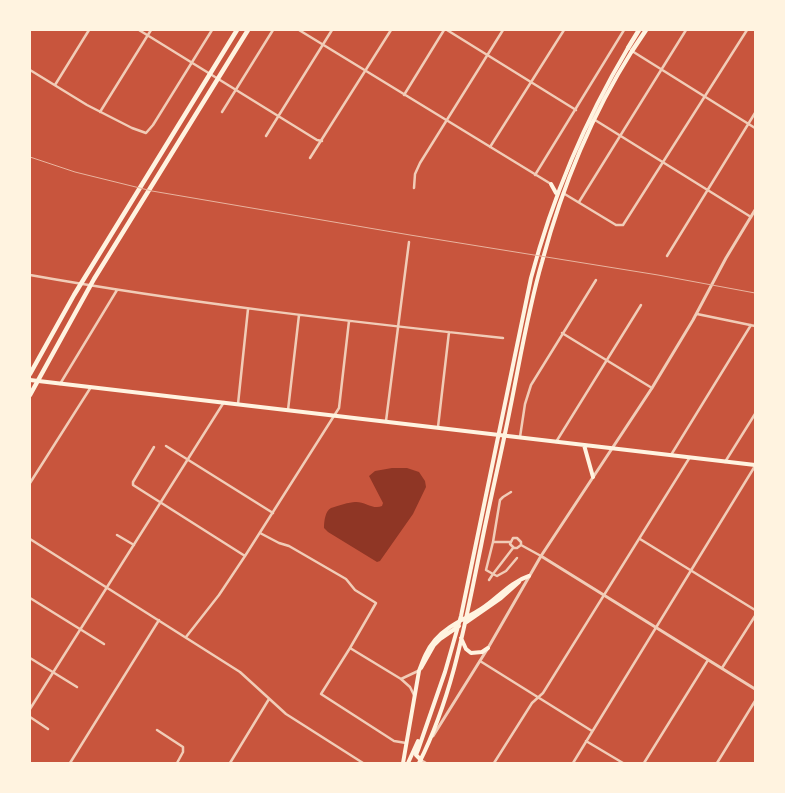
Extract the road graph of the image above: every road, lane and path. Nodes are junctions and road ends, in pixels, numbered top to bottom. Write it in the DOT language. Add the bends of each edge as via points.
graph roads {
  1 [pos="89,30"];
  2 [pos="139,30"];
  3 [pos="151,30"];
  4 [pos="212,30"];
  5 [pos="237,30"];
  6 [pos="248,30"];
  7 [pos="273,30"];
  8 [pos="299,30"];
  9 [pos="332,30"];
  10 [pos="391,30"];
  11 [pos="445,30"];
  12 [pos="503,30"];
  13 [pos="564,30"];
  14 [pos="624,30"];
  15 [pos="639,30"];
  16 [pos="646,30"];
  17 [pos="686,30"];
  18 [pos="747,30"];
  19 [pos="148,36"];
  20 [pos="322,44"];
  21 [pos="630,49"];
  22 [pos="488,55"];
  23 [pos="192,63"];
  24 [pos="661,69"];
  25 [pos="30,70"];
  26 [pos="366,71"];
  27 [pos="531,82"];
  28 [pos="55,85"];
  29 [pos="236,90"];
  30 [pos="404,95"];
  31 [pos="705,97"];
  32 [pos="576,110"];
  33 [pos="100,112"];
  34 [pos="222,112"];
  35 [pos="755,113"];
  36 [pos="278,116"];
  37 [pos="594,120"];
  38 [pos="446,121"];
  39 [pos="748,124"];
  40 [pos="755,128"];
  41 [pos="266,136"];
  42 [pos="620,136"];
  43 [pos="322,141"];
  44 [pos="490,148"];
  45 [pos="310,158"];
  46 [pos="664,162"];
  47 [pos="535,175"];
  48 [pos="551,184"];
  49 [pos="414,188"];
  50 [pos="707,190"];
  51 [pos="564,193"];
  52 [pos="557,194"];
  53 [pos="579,202"];
  54 [pos="755,210"];
  55 [pos="751,216"];
  56 [pos="409,242"];
  57 [pos="666,256"];
  58 [pos="30,275"];
  59 [pos="596,280"];
  60 [pos="117,290"];
  61 [pos="641,305"];
  62 [pos="248,309"];
  63 [pos="697,314"];
  64 [pos="299,315"];
  65 [pos="349,321"];
  66 [pos="751,325"];
  67 [pos="755,326"];
  68 [pos="398,328"];
  69 [pos="449,332"];
  70 [pos="562,333"];
  71 [pos="503,338"];
  72 [pos="607,360"];
  73 [pos="30,374"];
  74 [pos="30,380"];
  75 [pos="60,384"];
  76 [pos="90,387"];
  77 [pos="652,388"];
  78 [pos="30,395"];
  79 [pos="224,402"];
  80 [pos="238,404"];
  81 [pos="288,410"];
  82 [pos="755,414"];
  83 [pos="335,415"];
  84 [pos="386,421"];
  85 [pos="438,428"];
  86 [pos="520,437"];
  87 [pos="556,442"];
  88 [pos="584,445"];
  89 [pos="166,446"];
  90 [pos="154,447"];
  91 [pos="612,448"];
  92 [pos="671,455"];
  93 [pos="690,458"];
  94 [pos="188,460"];
  95 [pos="725,462"];
  96 [pos="755,466"];
  97 [pos="593,478"];
  98 [pos="30,483"];
  99 [pos="511,492"];
  100 [pos="161,502"];
  101 [pos="273,514"];
  102 [pos="260,533"];
  103 [pos="117,535"];
  104 [pos="640,538"];
  105 [pos="30,539"];
  106 [pos="493,542"];
  107 [pos="510,542"];
  108 [pos="134,545"];
  109 [pos="521,546"];
  110 [pos="513,548"];
  111 [pos="245,556"];
  112 [pos="541,556"];
  113 [pos="517,558"];
  114 [pos="691,570"];
  115 [pos="493,574"];
  116 [pos="529,576"];
  117 [pos="489,580"];
  118 [pos="108,587"];
  119 [pos="604,595"];
  120 [pos="30,598"];
  121 [pos="755,610"];
  122 [pos="755,616"];
  123 [pos="159,620"];
  124 [pos="656,627"];
  125 [pos="80,630"];
  126 [pos="186,637"];
  127 [pos="461,637"];
  128 [pos="104,644"];
  129 [pos="350,648"];
  130 [pos="488,648"];
  131 [pos="30,658"];
  132 [pos="708,660"];
  133 [pos="480,661"];
  134 [pos="722,668"];
  135 [pos="419,671"];
  136 [pos="53,672"];
  137 [pos="401,679"];
  138 [pos="77,687"];
  139 [pos="755,689"];
  140 [pos="415,696"];
  141 [pos="538,697"];
  142 [pos="269,699"];
  143 [pos="755,701"];
  144 [pos="30,709"];
  145 [pos="30,717"];
  146 [pos="426,724"];
  147 [pos="48,729"];
  148 [pos="157,730"];
  149 [pos="592,731"];
  150 [pos="586,741"];
  151 [pos="407,743"];
  152 [pos="427,744"];
  153 [pos="420,761"];
  154 [pos="70,763"];
  155 [pos="177,763"];
  156 [pos="230,763"];
  157 [pos="363,763"];
  158 [pos="403,763"];
  159 [pos="408,763"];
  160 [pos="426,763"];
  161 [pos="494,763"];
  162 [pos="572,763"];
  163 [pos="623,763"];
  164 [pos="644,763"];
  165 [pos="717,763"];
  1 -- 28 [label="street"];
  2 -- 19 [label="street"];
  3 -- 19 [label="street"];
  4 -- 23 [label="street"];
  5 -- 73 [label="highway" via="74,294"];
  6 -- 78 [label="highway" via="84,296"];
  7 -- 29 [label="street"];
  8 -- 20 [label="street"];
  9 -- 20 [label="street"];
  10 -- 26 [label="street"];
  11 -- 22 [label="street"];
  11 -- 30 [label="street"];
  12 -- 22 [label="street"];
  13 -- 27 [label="street"];
  14 -- 32 [label="street"];
  15 -- 21 [label="highway"];
  16 -- 21 [label="highway"];
  17 -- 24 [label="street"];
  18 -- 31 [label="street"];
  19 -- 23 [label="street"];
  19 -- 33 [label="street"];
  20 -- 26 [label="street"];
  20 -- 36 [label="street"];
  21 -- 24 [label="street"];
  21 -- 37 [label="main road"];
  21 -- 52 [label="main road" via="590,115"];
  22 -- 27 [label="street"];
  22 -- 38 [label="street"];
  23 -- 29 [label="street"];
  23 -- 33 [label="street" via="146,133"];
  24 -- 31 [label="street"];
  24 -- 42 [label="street"];
  25 -- 28 [label="street"];
  26 -- 30 [label="street"];
  26 -- 43 [label="street"];
  27 -- 32 [label="street"];
  27 -- 44 [label="street"];
  28 -- 33 [label="street"];
  29 -- 34 [label="street"];
  29 -- 36 [label="street"];
  30 -- 38 [label="street"];
  31 -- 39 [label="street"];
  31 -- 46 [label="street"];
  32 -- 47 [label="street"];
  35 -- 39 [label="street"];
  36 -- 41 [label="street"];
  36 -- 43 [label="street"];
  37 -- 42 [label="street"];
  37 -- 51 [label="main road"];
  38 -- 44 [label="street"];
  38 -- 49 [label="street" via="420,163"];
  39 -- 40 [label="street"];
  39 -- 50 [label="street"];
  42 -- 46 [label="street"];
  42 -- 53 [label="street"];
  43 -- 45 [label="street"];
  44 -- 47 [label="street"];
  46 -- 50 [label="street"];
  46 -- 53 [label="street" via="623,226"];
  47 -- 48 [label="street"];
  48 -- 52 [label="main road"];
  50 -- 55 [label="street"];
  50 -- 57 [label="street"];
  51 -- 53 [label="street"];
  51 -- 127 [label="main road" via="539,273"];
  52 -- 146 [label="main road" via="531,278 461,616"];
  54 -- 55 [label="street"];
  55 -- 63 [label="street"];
  56 -- 68 [label="street"];
  58 -- 60 [label="street"];
  59 -- 70 [label="street"];
  60 -- 62 [label="street"];
  60 -- 75 [label="street"];
  61 -- 72 [label="street"];
  62 -- 64 [label="street"];
  62 -- 80 [label="street"];
  63 -- 66 [label="street"];
  63 -- 77 [label="street"];
  64 -- 65 [label="street"];
  64 -- 81 [label="street"];
  65 -- 68 [label="street"];
  65 -- 83 [label="street" via="339,408"];
  66 -- 67 [label="street"];
  66 -- 92 [label="street"];
  68 -- 69 [label="street"];
  68 -- 84 [label="street"];
  69 -- 71 [label="street"];
  69 -- 85 [label="street"];
  70 -- 72 [label="street"];
  70 -- 86 [label="street" via="531,385"];
  72 -- 77 [label="street"];
  72 -- 87 [label="street"];
  74 -- 75 [label="main road"];
  75 -- 76 [label="main road"];
  76 -- 79 [label="main road"];
  76 -- 98 [label="street"];
  77 -- 91 [label="street"];
  79 -- 80 [label="main road"];
  79 -- 94 [label="street"];
  80 -- 81 [label="main road"];
  81 -- 83 [label="main road"];
  82 -- 95 [label="street"];
  83 -- 84 [label="main road"];
  83 -- 101 [label="street"];
  84 -- 85 [label="main road"];
  85 -- 86 [label="main road"];
  86 -- 87 [label="main road"];
  87 -- 88 [label="main road"];
  88 -- 91 [label="main road"];
  88 -- 97 [label="main road"];
  89 -- 94 [label="street"];
  90 -- 100 [label="street" via="133,485"];
  91 -- 92 [label="main road"];
  91 -- 97 [label="street"];
  92 -- 93 [label="main road"];
  93 -- 95 [label="main road"];
  93 -- 104 [label="street"];
  94 -- 100 [label="street"];
  94 -- 101 [label="street"];
  95 -- 96 [label="main road"];
  96 -- 114 [label="street"];
  97 -- 112 [label="street"];
  99 -- 106 [label="street" via="500,500"];
  100 -- 108 [label="street"];
  100 -- 111 [label="street"];
  101 -- 102 [label="street"];
  102 -- 111 [label="street"];
  102 -- 129 [label="street" via="346,579 376,603"];
  103 -- 108 [label="street"];
  104 -- 114 [label="street"];
  104 -- 119 [label="street"];
  105 -- 118 [label="street"];
  106 -- 107 [label="street"];
  106 -- 115 [label="street" via="486,570"];
  107 -- 109 [label="street" via="513,538 519,539"];
  107 -- 110 [label="street"];
  108 -- 118 [label="street"];
  109 -- 110 [label="street"];
  109 -- 112 [label="street"];
  110 -- 115 [label="street"];
  111 -- 126 [label="street"];
  112 -- 116 [label="street"];
  112 -- 119 [label="street"];
  113 -- 115 [label="street" via="506,571 497,576"];
  114 -- 121 [label="street"];
  114 -- 124 [label="street"];
  115 -- 117 [label="street"];
  116 -- 130 [label="street"];
  116 -- 135 [label="main road" via="442,633 428,650"];
  118 -- 123 [label="street"];
  118 -- 125 [label="street"];
  119 -- 124 [label="street"];
  119 -- 141 [label="street"];
  120 -- 125 [label="street"];
  122 -- 134 [label="street"];
  123 -- 126 [label="street"];
  123 -- 154 [label="street"];
  124 -- 132 [label="street"];
  124 -- 149 [label="street"];
  125 -- 128 [label="street"];
  125 -- 136 [label="street"];
  126 -- 142 [label="street" via="240,672"];
  127 -- 130 [label="main road" via="471,653"];
  127 -- 152 [label="main road" via="447,690"];
  129 -- 137 [label="street"];
  129 -- 151 [label="street" via="321,694 394,741"];
  130 -- 133 [label="street"];
  131 -- 136 [label="street"];
  132 -- 134 [label="street"];
  132 -- 164 [label="street"];
  133 -- 141 [label="street"];
  133 -- 152 [label="street"];
  134 -- 139 [label="street"];
  135 -- 137 [label="street"];
  135 -- 140 [label="main road"];
  136 -- 138 [label="street"];
  136 -- 144 [label="street"];
  137 -- 140 [label="street"];
  140 -- 151 [label="main road"];
  141 -- 149 [label="street"];
  141 -- 161 [label="street"];
  142 -- 156 [label="street"];
  142 -- 157 [label="street" via="286,714"];
  143 -- 165 [label="street"];
  145 -- 147 [label="street"];
  146 -- 153 [label="main road" via="416,755"];
  146 -- 159 [label="main road"];
  148 -- 155 [label="street" via="183,748"];
  149 -- 150 [label="street"];
  150 -- 162 [label="street"];
  150 -- 163 [label="street"];
  151 -- 158 [label="main road"];
  152 -- 153 [label="main road"];
  153 -- 160 [label="street"];
}
